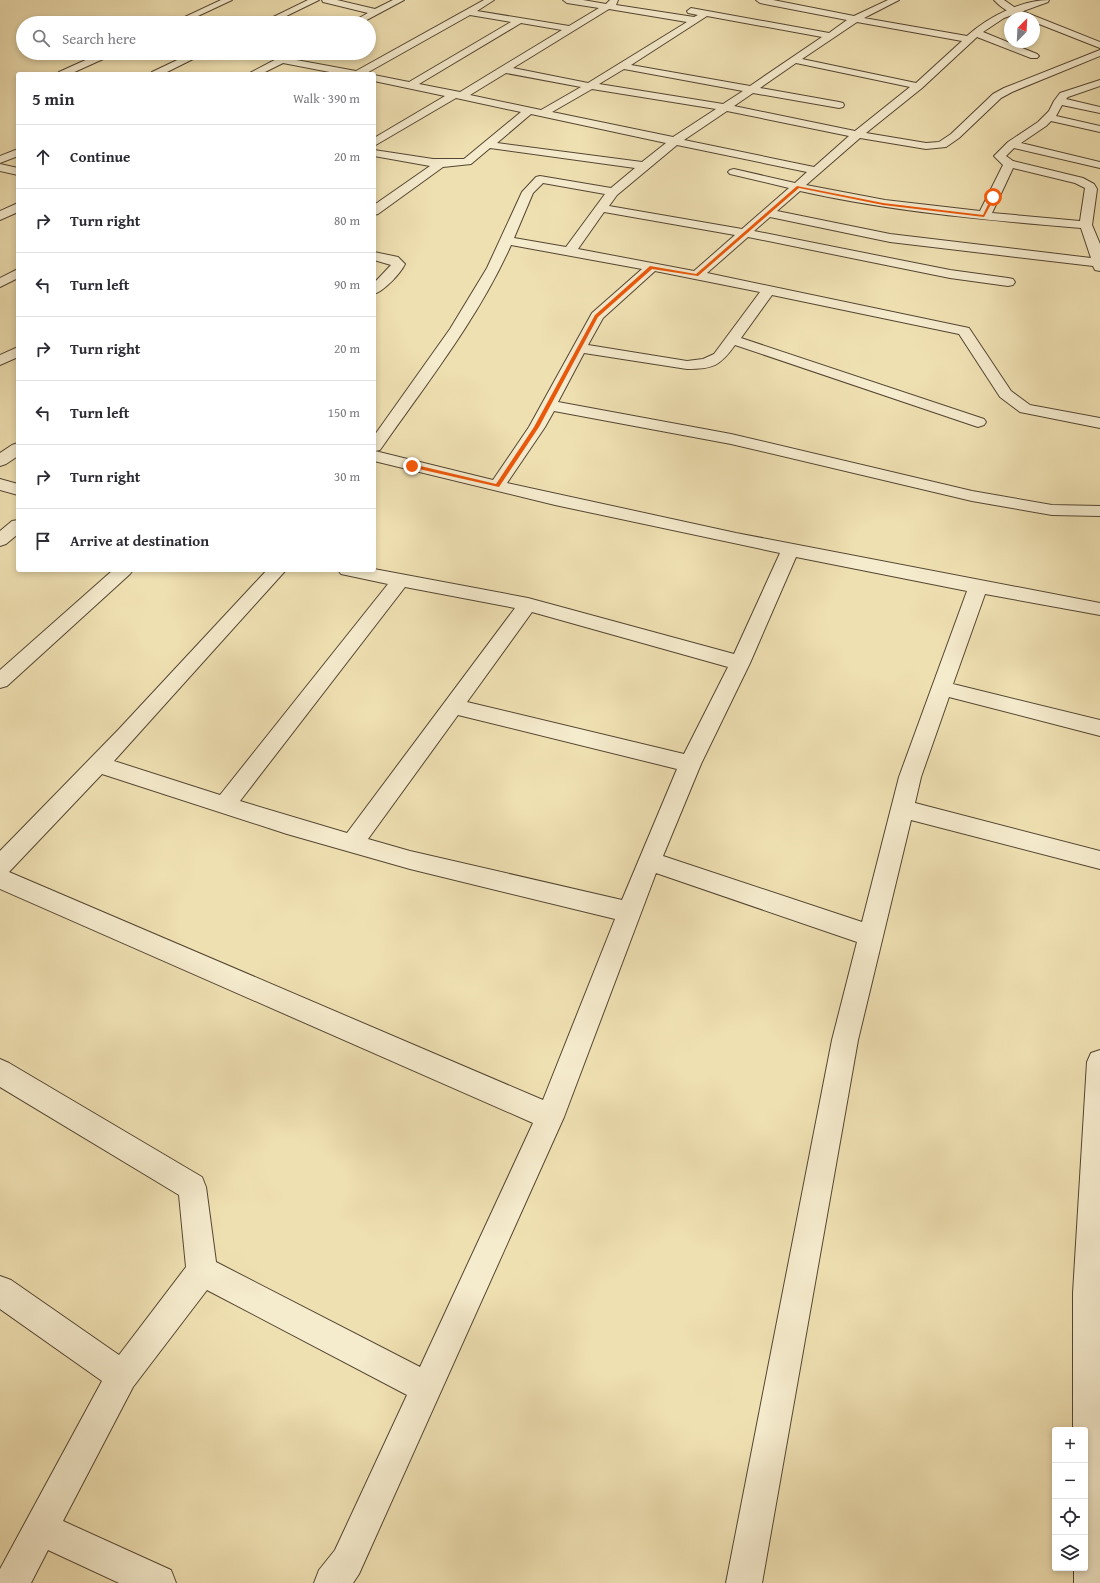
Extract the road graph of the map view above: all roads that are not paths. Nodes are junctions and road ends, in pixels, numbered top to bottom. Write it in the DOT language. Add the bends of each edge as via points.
graph roads {
  1 [pos="228,0"];
  2 [pos="314,0"];
  3 [pos="326,0"];
  4 [pos="400,0"];
  5 [pos="490,0"];
  6 [pos="567,0"];
  7 [pos="760,0"];
  8 [pos="895,0"];
  9 [pos="998,0"];
  10 [pos="1045,0"];
  11 [pos="696,2"];
  12 [pos="611,3"];
  13 [pos="1014,11"];
  14 [pos="376,12"];
  15 [pos="468,12"];
  16 [pos="705,14"];
  17 [pos="192,16"];
  18 [pos="280,16"];
  19 [pos="368,16"];
  20 [pos="855,19"];
  21 [pos="694,20"];
  22 [pos="519,21"];
  23 [pos="1040,21"];
  24 [pos="571,29"];
  25 [pos="832,36"];
  26 [pos="972,36"];
  27 [pos="1100,45"];
  28 [pos="1100,53"];
  29 [pos="1034,56"];
  30 [pos="93,60"];
  31 [pos="185,60"];
  32 [pos="282,60"];
  33 [pos="794,60"];
  34 [pos="622,66"];
  35 [pos="506,70"];
  36 [pos="66,72"];
  37 [pos="159,72"];
  38 [pos="258,72"];
  39 [pos="345,72"];
  40 [pos="362,72"];
  41 [pos="376,78"];
  42 [pos="386,80"];
  43 [pos="1100,83"];
  44 [pos="411,85"];
  45 [pos="376,86"];
  46 [pos="590,86"];
  47 [pos="918,86"];
  48 [pos="751,88"];
  49 [pos="459,95"];
  50 [pos="1059,100"];
  51 [pos="839,105"];
  52 [pos="724,107"];
  53 [pos="530,110"];
  54 [pos="1100,110"];
  55 [pos="543,113"];
  56 [pos="1049,117"];
  57 [pos="1100,129"];
  58 [pos="858,134"];
  59 [pos="675,141"];
  60 [pos="376,142"];
  61 [pos="1012,144"];
  62 [pos="489,145"];
  63 [pos="16,153"];
  64 [pos="376,153"];
  65 [pos="0,160"];
  66 [pos="441,163"];
  67 [pos="1009,164"];
  68 [pos="644,166"];
  69 [pos="1100,166"];
  70 [pos="0,167"];
  71 [pos="16,171"];
  72 [pos="817,171"];
  73 [pos="734,172"];
  74 [pos="1095,186"];
  75 [pos="798,187"];
  76 [pos="613,192"];
  77 [pos="16,208"];
  78 [pos="601,208"];
  79 [pos="376,210"];
  80 [pos="768,213"];
  81 [pos="0,216"];
  82 [pos="984,216"];
  83 [pos="1086,225"];
  84 [pos="745,234"];
  85 [pos="506,240"];
  86 [pos="569,252"];
  87 [pos="376,256"];
  88 [pos="1100,264"];
  89 [pos="652,267"];
  90 [pos="16,274"];
  91 [pos="697,275"];
  92 [pos="1008,282"];
  93 [pos="0,283"];
  94 [pos="376,288"];
  95 [pos="769,290"];
  96 [pos="733,340"];
  97 [pos="579,348"];
  98 [pos="548,405"];
  99 [pos="978,422"];
  100 [pos="1100,423"];
  101 [pos="376,444"];
  102 [pos="16,450"];
  103 [pos="376,456"];
  104 [pos="0,462"];
  105 [pos="0,484"];
  106 [pos="497,486"];
  107 [pos="16,489"];
  108 [pos="1100,511"];
  109 [pos="16,527"];
  110 [pos="0,540"];
  111 [pos="790,550"];
  112 [pos="122,572"];
  113 [pos="275,572"];
  114 [pos="358,572"];
  115 [pos="401,580"];
  116 [pos="978,587"];
  117 [pos="528,604"];
  118 [pos="1100,609"];
  119 [pos="740,663"];
  120 [pos="0,680"];
  121 [pos="942,688"];
  122 [pos="452,706"];
  123 [pos="1100,728"];
  124 [pos="98,764"];
  125 [pos="690,764"];
  126 [pos="224,804"];
  127 [pos="902,809"];
  128 [pos="352,843"];
  129 [pos="1100,860"];
  130 [pos="649,861"];
  131 [pos="1,865"];
  132 [pos="629,912"];
  133 [pos="871,936"];
  134 [pos="1100,1062"];
  135 [pos="0,1072"];
  136 [pos="550,1117"];
  137 [pos="202,1271"];
  138 [pos="0,1291"];
  139 [pos="1095,1367"];
  140 [pos="122,1376"];
  141 [pos="426,1388"];
  142 [pos="41,1529"];
  143 [pos="9,1576"];
  144 [pos="158,1583"];
  145 [pos="332,1583"];
  146 [pos="744,1583"];
  147 [pos="1092,1583"];
  1 -- 17 [label="street"];
  2 -- 18 [label="street"];
  3 -- 14 [label="street"];
  4 -- 14 [label="street"];
  5 -- 15 [label="street"];
  6 -- 12 [label="street"];
  7 -- 20 [label="street"];
  8 -- 20 [label="street"];
  9 -- 13 [label="street"];
  10 -- 13 [label="street"];
  11 -- 16 [label="street" via="689,6 688,10"];
  12 -- 21 [label="street"];
  12 -- 24 [label="street"];
  13 -- 26 [label="street" via="992,21"];
  14 -- 19 [label="street"];
  15 -- 22 [label="street"];
  15 -- 40 [label="street"];
  16 -- 21 [label="street"];
  16 -- 25 [label="street"];
  20 -- 25 [label="street"];
  20 -- 26 [label="street"];
  21 -- 34 [label="street"];
  22 -- 24 [label="street"];
  22 -- 44 [label="street"];
  23 -- 27 [label="street"];
  24 -- 35 [label="street"];
  25 -- 33 [label="street"];
  26 -- 29 [label="street"];
  26 -- 47 [label="street"];
  28 -- 58 [label="street" via="1020,84 997,96 942,145 920,146"];
  30 -- 36 [label="street"];
  31 -- 37 [label="street"];
  32 -- 38 [label="street"];
  32 -- 39 [label="street"];
  33 -- 47 [label="street"];
  33 -- 48 [label="street"];
  34 -- 46 [label="street"];
  34 -- 48 [label="street"];
  35 -- 46 [label="street"];
  35 -- 49 [label="street"];
  41 -- 42 [label="street"];
  42 -- 44 [label="street"];
  42 -- 45 [label="street"];
  43 -- 50 [label="street" via="1075,90"];
  44 -- 49 [label="street"];
  46 -- 52 [label="street"];
  46 -- 55 [label="street"];
  47 -- 58 [label="street"];
  48 -- 51 [label="street"];
  48 -- 52 [label="street"];
  49 -- 53 [label="street"];
  49 -- 60 [label="street"];
  50 -- 54 [label="street"];
  50 -- 56 [label="street"];
  52 -- 58 [label="street"];
  52 -- 59 [label="street"];
  53 -- 55 [label="street"];
  53 -- 62 [label="street"];
  55 -- 59 [label="street"];
  56 -- 57 [label="street"];
  56 -- 61 [label="street"];
  58 -- 72 [label="street"];
  59 -- 68 [label="street"];
  59 -- 72 [label="street"];
  61 -- 67 [label="street" via="1000,156"];
  61 -- 69 [label="street"];
  62 -- 66 [label="street" via="467,162"];
  62 -- 68 [label="street"];
  63 -- 65 [label="street"];
  64 -- 66 [label="street"];
  66 -- 79 [label="street"];
  67 -- 74 [label="street"];
  67 -- 82 [label="street"];
  68 -- 76 [label="street"];
  70 -- 71 [label="street"];
  72 -- 75 [label="street"];
  73 -- 75 [label="street"];
  74 -- 83 [label="street" via="1091,189"];
  75 -- 80 [label="street"];
  75 -- 82 [label="street" via="883,204"];
  76 -- 78 [label="street"];
  76 -- 85 [label="street" via="540,180 528,192"];
  77 -- 81 [label="street"];
  78 -- 84 [label="street"];
  78 -- 86 [label="street"];
  80 -- 84 [label="street"];
  80 -- 88 [label="street" via="890,238"];
  82 -- 83 [label="street"];
  83 -- 88 [label="street"];
  84 -- 91 [label="street"];
  84 -- 92 [label="street" via="950,274"];
  85 -- 86 [label="street"];
  85 -- 101 [label="street" via="494,268 457,330"];
  86 -- 89 [label="street"];
  87 -- 94 [label="street" via="393,260 398,264"];
  89 -- 91 [label="street"];
  89 -- 97 [label="street" via="597,316"];
  90 -- 93 [label="street"];
  91 -- 95 [label="street"];
  95 -- 96 [label="street"];
  95 -- 100 [label="street" via="964,331 1004,394 1025,409"];
  96 -- 97 [label="street" via="719,357 701,365"];
  96 -- 99 [label="street"];
  97 -- 98 [label="street"];
  98 -- 106 [label="street" via="537,427"];
  98 -- 108 [label="street" via="731,439 972,496 1052,510"];
  102 -- 104 [label="street"];
  103 -- 106 [label="street"];
  105 -- 107 [label="street"];
  106 -- 111 [label="street" via="669,526"];
  109 -- 110 [label="street"];
  111 -- 116 [label="street"];
  111 -- 119 [label="street"];
  112 -- 120 [label="street"];
  113 -- 124 [label="street"];
  114 -- 115 [label="street"];
  115 -- 117 [label="street"];
  115 -- 126 [label="street"];
  116 -- 118 [label="street"];
  116 -- 121 [label="street"];
  117 -- 119 [label="street"];
  117 -- 122 [label="street"];
  119 -- 125 [label="street"];
  121 -- 123 [label="street"];
  121 -- 127 [label="street" via="910,777"];
  122 -- 125 [label="street"];
  122 -- 128 [label="street"];
  124 -- 126 [label="street"];
  124 -- 131 [label="street"];
  125 -- 130 [label="street"];
  126 -- 128 [label="street"];
  127 -- 129 [label="street"];
  127 -- 133 [label="street"];
  128 -- 132 [label="street" via="410,860"];
  130 -- 132 [label="street"];
  130 -- 133 [label="street"];
  131 -- 136 [label="street"];
  132 -- 136 [label="street"];
  133 -- 146 [label="street" via="845,1040"];
  134 -- 139 [label="street" via="1088,1293"];
  135 -- 137 [label="street" via="192,1187"];
  136 -- 141 [label="street"];
  137 -- 140 [label="street"];
  137 -- 141 [label="street"];
  138 -- 140 [label="street"];
  139 -- 147 [label="street"];
  140 -- 142 [label="street"];
  141 -- 145 [label="street" via="347,1562"];
  142 -- 143 [label="street"];
  142 -- 144 [label="street"];
}
